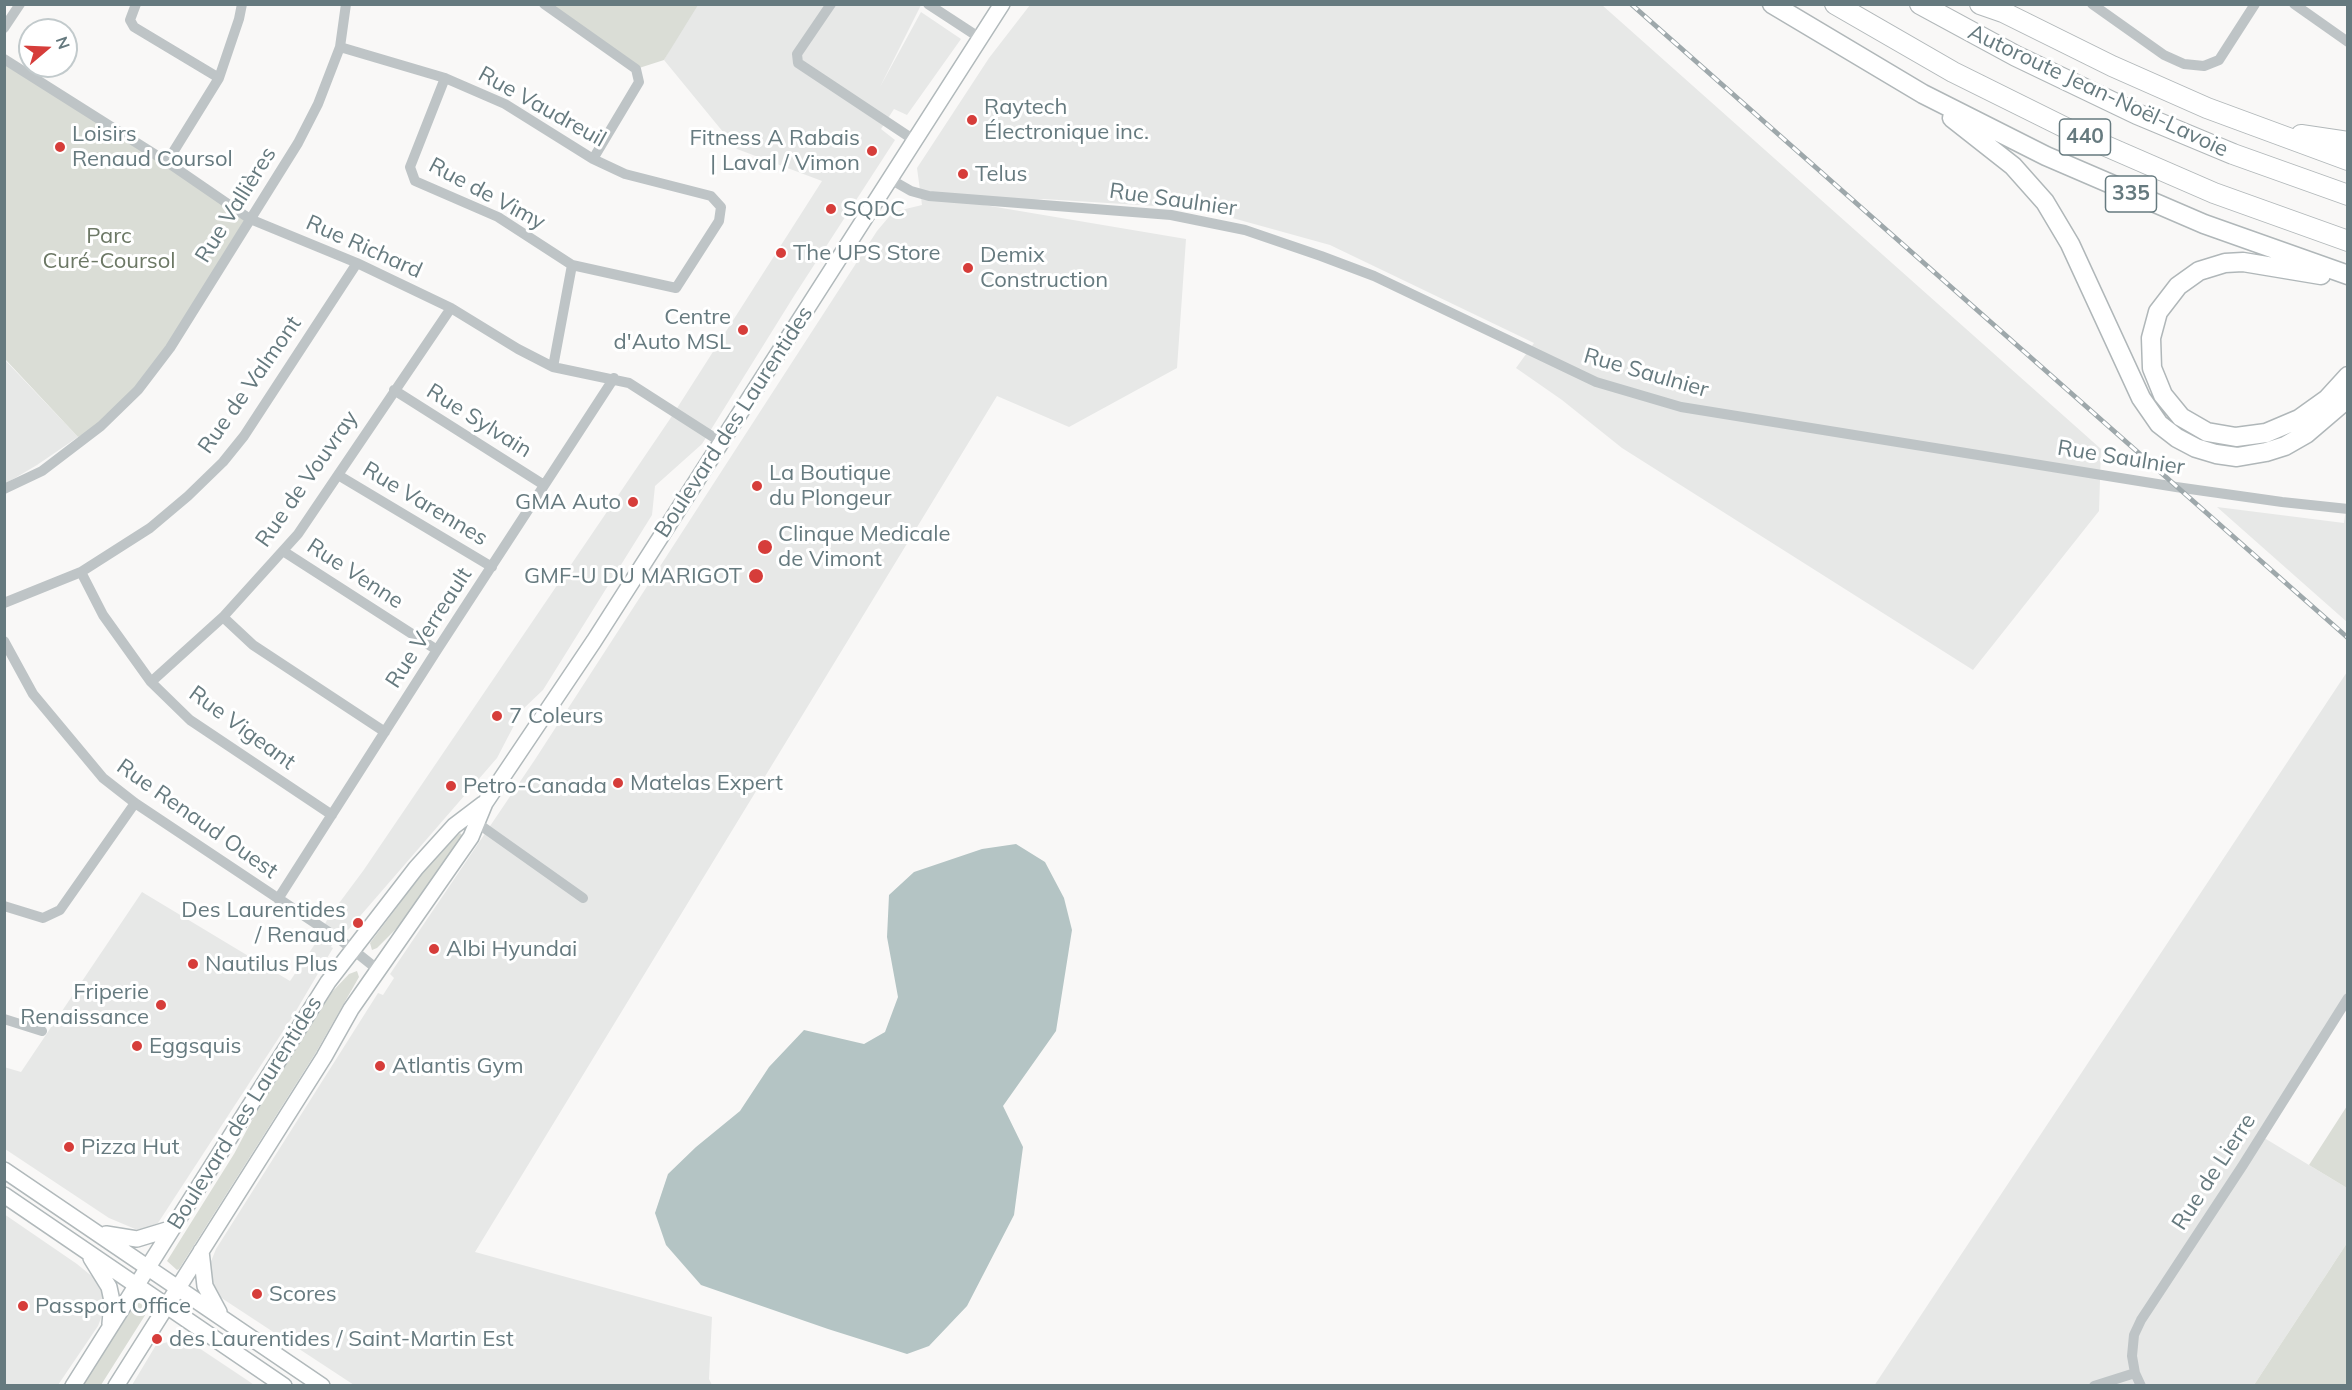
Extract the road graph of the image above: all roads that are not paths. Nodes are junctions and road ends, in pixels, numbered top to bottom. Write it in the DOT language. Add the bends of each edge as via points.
graph roads {
  1 [pos="20,4"];
  2 [pos="136,4"];
  3 [pos="242,4"];
  4 [pos="346,4"];
  5 [pos="544,4"];
  6 [pos="831,4"];
  7 [pos="928,4"];
  8 [pos="1002,4"];
  9 [pos="1012,4"];
  10 [pos="1772,4"];
  11 [pos="1835,4"];
  12 [pos="1920,4"];
  13 [pos="1980,4"];
  14 [pos="2092,4"];
  15 [pos="2255,4"];
  16 [pos="2294,4"];
  17 [pos="1997,8"];
  18 [pos="4,28"];
  19 [pos="980,38"];
  20 [pos="2348,42"];
  21 [pos="340,46"];
  22 [pos="4,58"];
  23 [pos="219,78"];
  24 [pos="445,78"];
  25 [pos="1923,94"];
  26 [pos="2266,130"];
  27 [pos="914,140"];
  28 [pos="2348,142"];
  29 [pos="593,159"];
  30 [pos="2348,160"];
  31 [pos="167,162"];
  32 [pos="890,179"];
  33 [pos="2348,195"];
  34 [pos="250,219"];
  35 [pos="2348,241"];
  36 [pos="357,264"];
  37 [pos="572,265"];
  38 [pos="2348,277"];
  39 [pos="676,288"];
  40 [pos="451,308"];
  41 [pos="554,367"];
  42 [pos="2348,376"];
  43 [pos="614,378"];
  44 [pos="394,390"];
  45 [pos="2348,398"];
  46 [pos="721,442"];
  47 [pos="338,475"];
  48 [pos="544,485"];
  49 [pos="4,489"];
  50 [pos="2348,508"];
  51 [pos="283,551"];
  52 [pos="492,567"];
  53 [pos="81,572"];
  54 [pos="4,603"];
  55 [pos="224,617"];
  56 [pos="4,641"];
  57 [pos="437,650"];
  58 [pos="151,682"];
  59 [pos="385,732"];
  60 [pos="135,803"];
  61 [pos="332,815"];
  62 [pos="472,820"];
  63 [pos="583,898"];
  64 [pos="278,899"];
  65 [pos="4,906"];
  66 [pos="352,949"];
  67 [pos="377,969"];
  68 [pos="2348,998"];
  69 [pos="4,1019"];
  70 [pos="42,1031"];
  71 [pos="4,1170"];
  72 [pos="4,1195"];
  73 [pos="173,1228"];
  74 [pos="97,1232"];
  75 [pos="84,1249"];
  76 [pos="201,1251"];
  77 [pos="148,1267"];
  78 [pos="137,1285"];
  79 [pos="179,1288"];
  80 [pos="168,1306"];
  81 [pos="222,1317"];
  82 [pos="110,1327"];
  83 [pos="2135,1373"];
  84 [pos="73,1386"];
  85 [pos="116,1386"];
  86 [pos="284,1386"];
  87 [pos="322,1386"];
  88 [pos="2094,1386"];
  89 [pos="2141,1386"];
  1 -- 18 [label="street"];
  2 -- 23 [label="street" via="130,20 134,27"];
  3 -- 23 [label="street"];
  4 -- 21 [label="street, Rue Vallières"];
  5 -- 29 [label="street" via="636,69 639,82"];
  6 -- 27 [label="street" via="797,54 798,63"];
  7 -- 19 [label="street"];
  8 -- 19 [label="main road, Boulevard des Laurentides"];
  9 -- 19 [label="main road, Boulevard des Laurentides"];
  10 -- 25 [label="main road, 335"];
  11 -- 35 [label="highway, Autoroute Jean-Noël-Lavoie / 440" via="1953,72 2083,136 2206,189"];
  12 -- 33 [label="highway, Autoroute Jean-Noël-Lavoie / 440" via="2137,114"];
  13 -- 17 [label="highway"];
  14 -- 15 [label="street" via="2164,56 2204,66 2219,60"];
  16 -- 20 [label="street"];
  17 -- 26 [label="highway" via="2131,75"];
  19 -- 27 [label="main road, Boulevard des Laurentides"];
  21 -- 24 [label="street, Rue Vaudreuil"];
  21 -- 34 [label="street, Rue Vallières" via="318,104"];
  22 -- 31 [label="street, Rue Richard"];
  23 -- 31 [label="street"];
  24 -- 29 [label="street, Rue Vaudreuil" via="505,104"];
  24 -- 37 [label="street, Rue de Vimy" via="410,167 414,181 498,217"];
  25 -- 38 [label="main road, 335" via="2130,194"];
  25 -- 45 [label="main road" via="2013,166 2045,202 2070,244 2141,398 2153,417 2177,438 2216,454 2237,457 2266,453 2306,434"];
  26 -- 28 [label="highway"];
  26 -- 30 [label="highway"];
  27 -- 32 [label="main road, Boulevard des Laurentides"];
  29 -- 39 [label="street, Rue Vaudreuil" via="625,174 711,196 721,207 719,221"];
  31 -- 34 [label="street, Rue Richard"];
  32 -- 46 [label="main road, Boulevard des Laurentides"];
  32 -- 50 [label="street, Rue Saulnier" via="929,196 1171,215 1245,230 1374,276 1596,382 1681,407 2176,487"];
  34 -- 36 [label="street, Rue Richard"];
  34 -- 49 [label="street, Rue Vallières" via="170,348 138,390 101,426 42,471"];
  36 -- 40 [label="street, Rue Richard"];
  36 -- 53 [label="street, Rue de Valmont" via="223,462 150,528"];
  37 -- 39 [label="street, Rue de Vimy"];
  37 -- 41 [label="street"];
  38 -- 42 [label="main road" via="2243,262 2207,268 2184,281 2162,305 2152,329 2150,348 2155,376 2174,410 2197,427 2227,437 2255,436 2284,427 2321,405"];
  40 -- 41 [label="street, Rue Richard"];
  40 -- 44 [label="street, Rue de Vouvray"];
  41 -- 43 [label="street, Rue Richard"];
  43 -- 46 [label="street, Rue Richard" via="638,388"];
  43 -- 48 [label="street, Rue Verreault"];
  44 -- 47 [label="street, Rue de Vouvray"];
  44 -- 48 [label="street, Rue Sylvain"];
  46 -- 62 [label="main road, Boulevard des Laurentides" via="550,708"];
  47 -- 51 [label="street, Rue de Vouvray"];
  47 -- 52 [label="street, Rue Varennes"];
  48 -- 52 [label="street, Rue Verreault"];
  51 -- 55 [label="street, Rue de Vouvray"];
  51 -- 57 [label="street, Rue Venne"];
  52 -- 57 [label="street, Rue Verreault"];
  53 -- 54 [label="street, Rue de Valmont"];
  53 -- 58 [label="street, Rue Vigeant" via="103,615"];
  55 -- 58 [label="street, Rue de Vouvray"];
  55 -- 59 [label="street" via="253,645"];
  56 -- 60 [label="street, Rue Renaud Ouest" via="33,694 85,759"];
  57 -- 59 [label="street, Rue Verreault"];
  58 -- 61 [label="street, Rue Vigeant" via="190,720"];
  59 -- 61 [label="street, Rue Verreault"];
  60 -- 64 [label="street, Rue Renaud Ouest"];
  60 -- 65 [label="street" via="60,910 43,918"];
  61 -- 64 [label="street, Rue Verreault"];
  62 -- 63 [label="street"];
  62 -- 66 [label="main road, Boulevard des Laurentides" via="451,829"];
  62 -- 67 [label="main road, Boulevard des Laurentides" via="471,837"];
  64 -- 66 [label="street, Rue Renaud Ouest"];
  66 -- 67 [label="street, Rue Renaud Ouest"];
  66 -- 73 [label="main road, Boulevard des Laurentides"];
  67 -- 76 [label="main road, Boulevard des Laurentides"];
  68 -- 83 [label="street, Rue de Lierre" via="2141,1320 2134,1335"];
  69 -- 70 [label="street"];
  71 -- 74 [label="main road"];
  72 -- 75 [label="main road"];
  73 -- 74 [label="main road" via="137,1239"];
  73 -- 77 [label="main road, Boulevard des Laurentides"];
  74 -- 77 [label="main road"];
  75 -- 78 [label="main road"];
  75 -- 82 [label="main road" via="109,1287"];
  76 -- 79 [label="main road, Boulevard des Laurentides"];
  76 -- 81 [label="main road" via="205,1286"];
  77 -- 78 [label="main road, Boulevard des Laurentides"];
  77 -- 79 [label="main road"];
  78 -- 80 [label="main road"];
  78 -- 82 [label="main road, Boulevard des Laurentides"];
  79 -- 80 [label="main road, Boulevard des Laurentides"];
  79 -- 81 [label="main road"];
  80 -- 85 [label="main road, Boulevard des Laurentides"];
  80 -- 86 [label="main road"];
  81 -- 87 [label="main road"];
  82 -- 84 [label="main road, Boulevard des Laurentides"];
  83 -- 88 [label="street"];
  83 -- 89 [label="street"];
}
